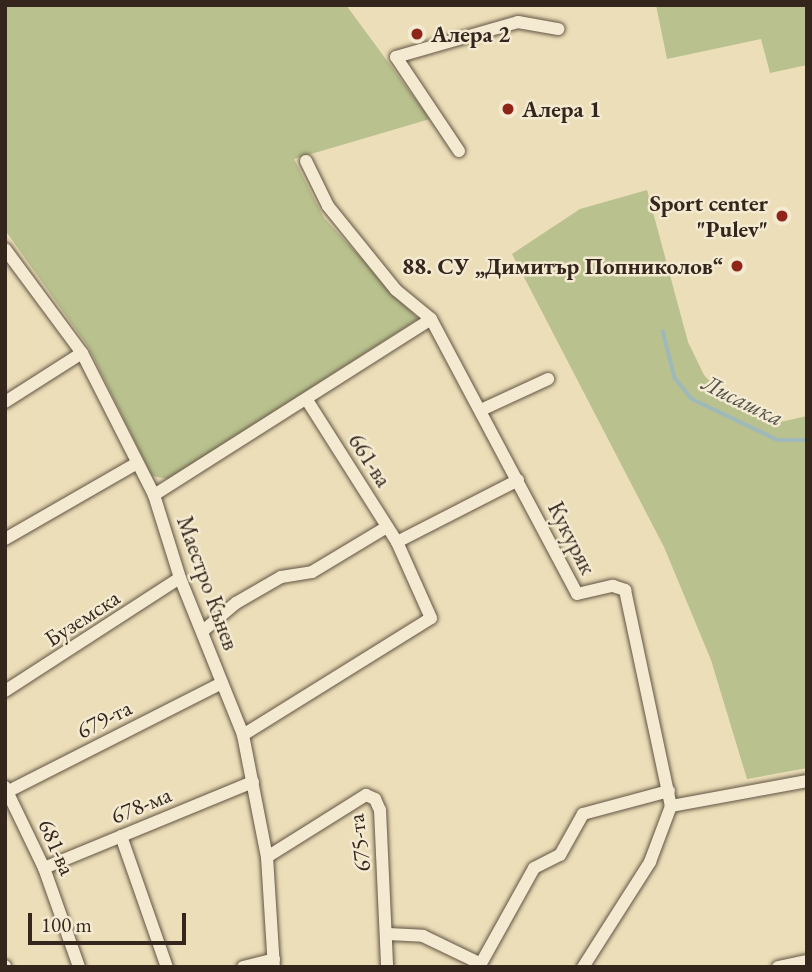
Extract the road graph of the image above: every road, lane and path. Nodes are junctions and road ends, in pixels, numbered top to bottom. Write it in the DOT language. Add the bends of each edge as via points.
graph roads {
  1 [pos="558,29"];
  2 [pos="458,151"];
  3 [pos="306,161"];
  4 [pos="5,249"];
  5 [pos="9,263"];
  6 [pos="431,319"];
  7 [pos="82,353"];
  8 [pos="548,379"];
  9 [pos="307,400"];
  10 [pos="5,402"];
  11 [pos="481,410"];
  12 [pos="137,463"];
  13 [pos="518,480"];
  14 [pos="155,495"];
  15 [pos="387,527"];
  16 [pos="5,539"];
  17 [pos="397,542"];
  18 [pos="180,578"];
  19 [pos="204,630"];
  20 [pos="222,683"];
  21 [pos="5,691"];
  22 [pos="243,735"];
  23 [pos="807,781"];
  24 [pos="253,782"];
  25 [pos="6,791"];
  26 [pos="669,791"];
  27 [pos="671,806"];
  28 [pos="121,836"];
  29 [pos="267,857"];
  30 [pos="44,867"];
  31 [pos="388,934"];
  32 [pos="807,961"];
  33 [pos="274,963"];
  34 [pos="479,965"];
  35 [pos="79,967"];
  36 [pos="167,967"];
  37 [pos="243,967"];
  38 [pos="387,967"];
  39 [pos="583,967"];
  40 [pos="778,967"];
  1 -- 2 [label="street" via="518,22 396,57"];
  3 -- 6 [label="street, Кукуряк" via="328,206 396,290"];
  4 -- 5 [label="street, Маестро Кънев"];
  5 -- 7 [label="street, Маестро Кънев"];
  6 -- 9 [label="street"];
  6 -- 11 [label="street, Кукуряк"];
  7 -- 10 [label="street"];
  7 -- 12 [label="street, Маестро Кънев"];
  8 -- 11 [label="street"];
  9 -- 14 [label="street"];
  9 -- 15 [label="street, 661-ва"];
  11 -- 13 [label="street, Кукуряк"];
  12 -- 14 [label="street, Маестро Кънев"];
  12 -- 16 [label="street"];
  13 -- 17 [label="street" via="417,536"];
  13 -- 26 [label="street, Кукуряк" via="577,593 613,586 625,590"];
  14 -- 18 [label="street, Маестро Кънев"];
  15 -- 17 [label="street, 661-ва"];
  15 -- 19 [label="street" via="312,572 281,577 236,603"];
  17 -- 22 [label="street, 661-ва" via="431,618"];
  18 -- 19 [label="street, Маестро Кънев"];
  18 -- 21 [label="street, Буземска"];
  19 -- 20 [label="street, Маестро Кънев"];
  20 -- 22 [label="street, Маестро Кънев"];
  20 -- 25 [label="street, 679-та"];
  22 -- 24 [label="street, Маестро Кънев"];
  23 -- 27 [label="street"];
  24 -- 28 [label="street, 678-ма"];
  24 -- 29 [label="street, Маестро Кънев"];
  25 -- 30 [label="street, 681-ва"];
  26 -- 27 [label="street, Кукуряк"];
  26 -- 34 [label="street" via="583,814 560,855 534,868"];
  27 -- 39 [label="street, Кукуряк" via="650,862"];
  28 -- 30 [label="street, 678-ма"];
  28 -- 36 [label="street"];
  29 -- 31 [label="street, 675-та" via="366,795 374,799 380,810"];
  29 -- 33 [label="street, Маестро Кънев"];
  30 -- 35 [label="street, 681-ва"];
  31 -- 34 [label="street" via="423,936"];
  31 -- 38 [label="street, 675-та"];
  32 -- 40 [label="street"];
  33 -- 37 [label="street"];
}
